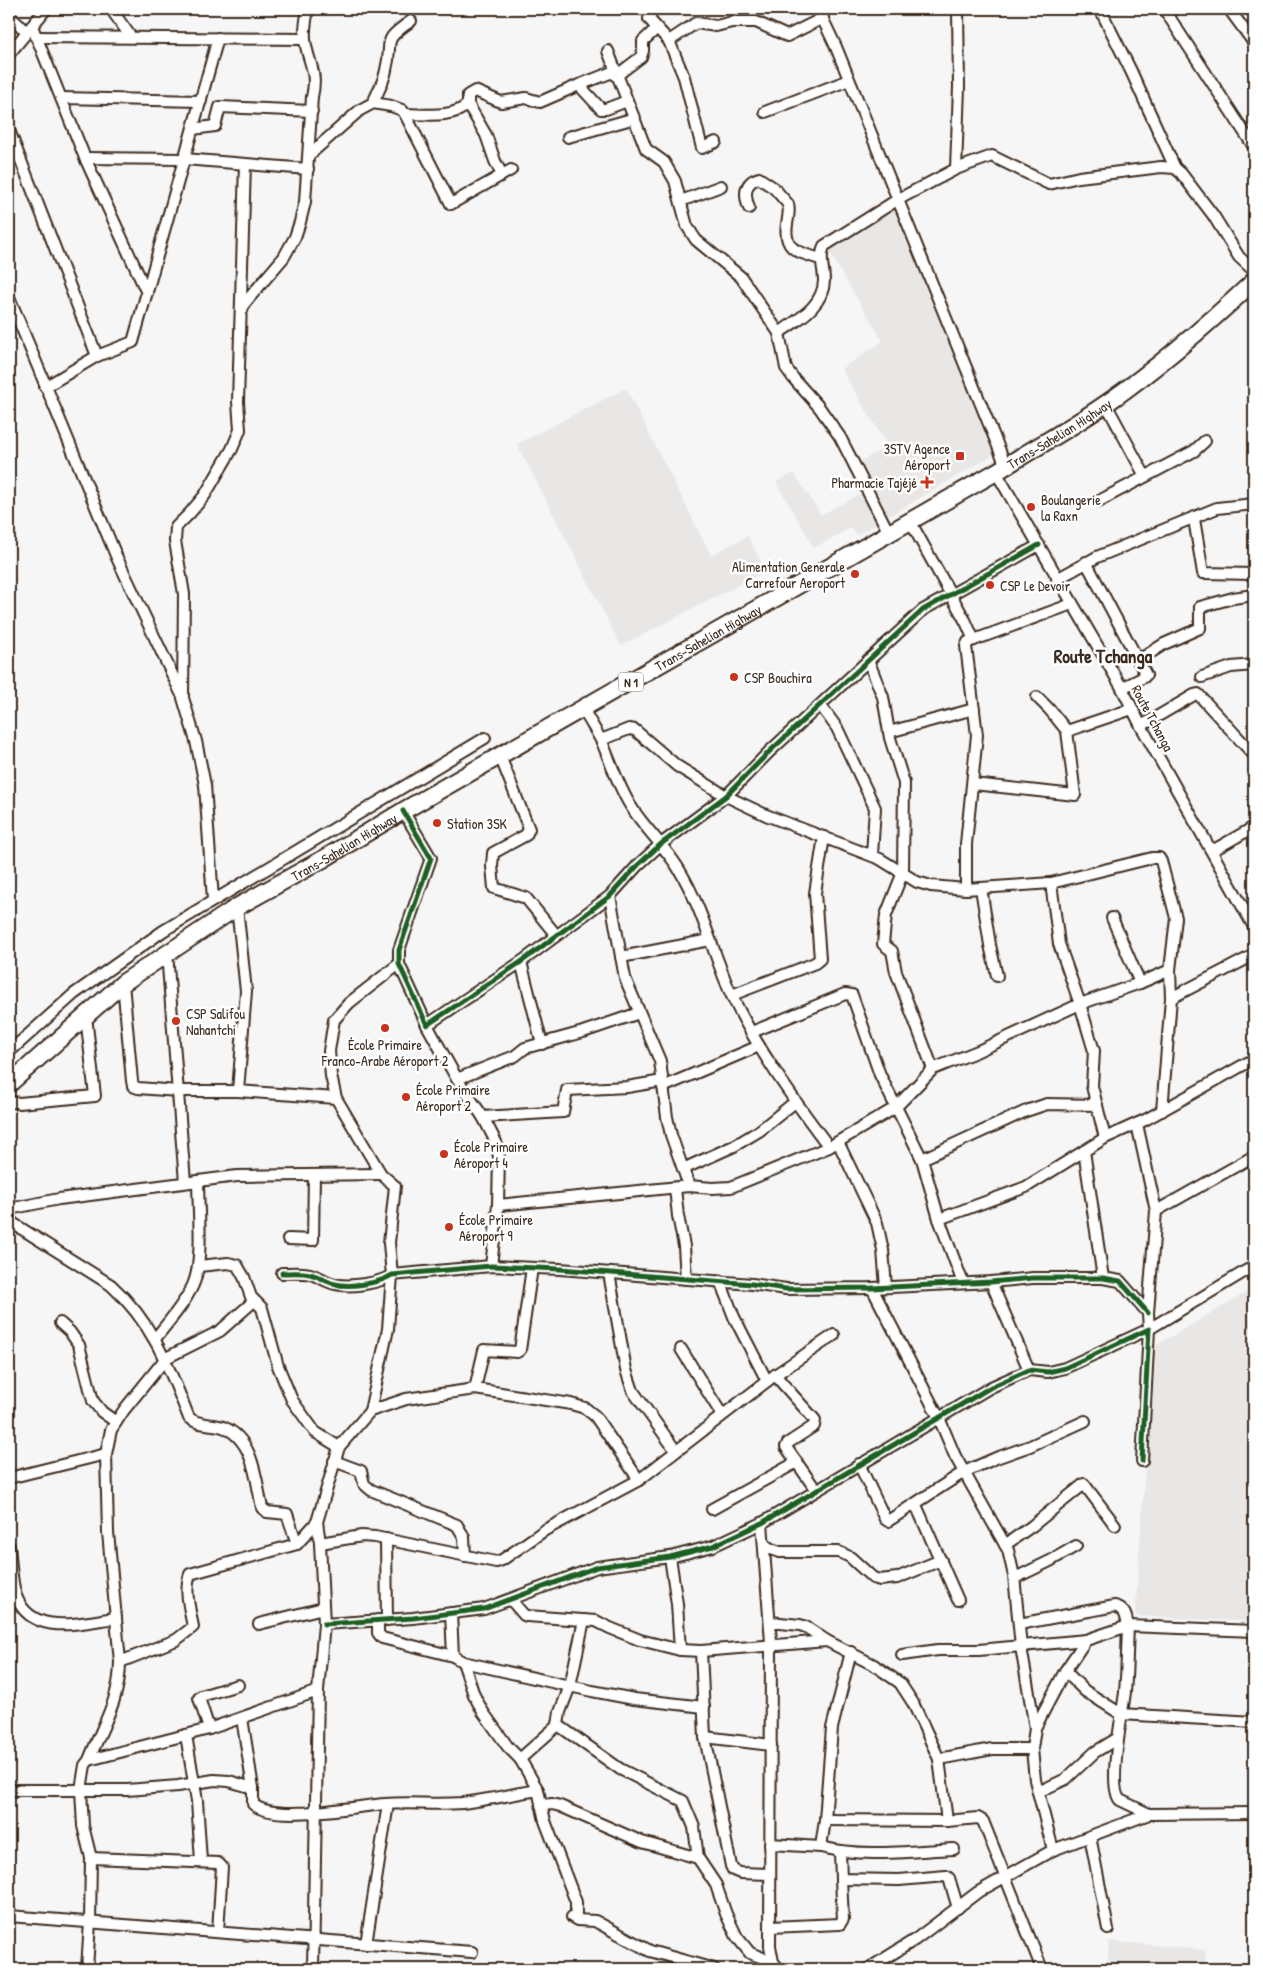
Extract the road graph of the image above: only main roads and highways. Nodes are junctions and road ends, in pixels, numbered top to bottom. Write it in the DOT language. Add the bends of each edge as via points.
graph roads {
  1 [pos="1254,282"];
  2 [pos="9,1084"];
  1 -- 2 [label="highway, Trans-Sahelian Highway / N 1" via="1199,332 1106,404 1001,469 237,908 123,983"];
}
